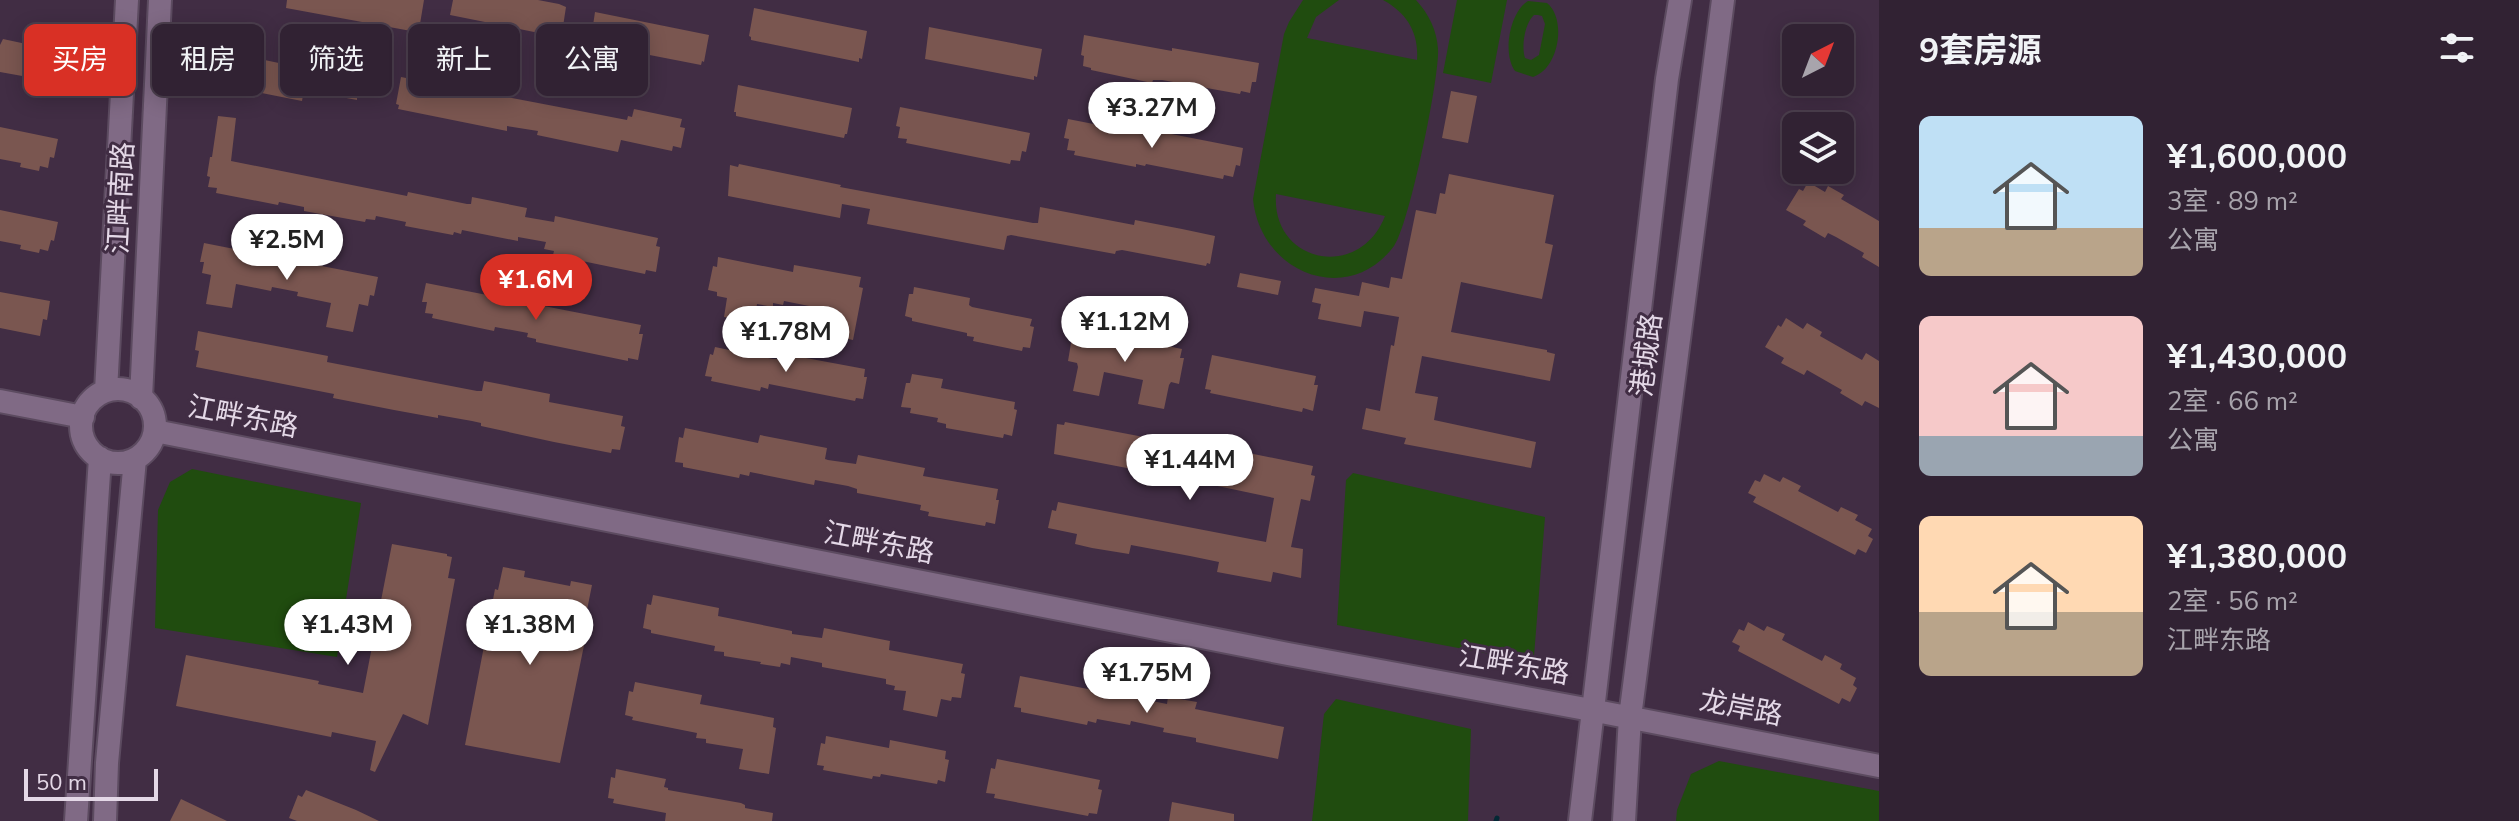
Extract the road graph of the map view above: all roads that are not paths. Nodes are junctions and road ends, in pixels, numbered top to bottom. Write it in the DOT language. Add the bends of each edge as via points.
graph roads {
  1 [pos="127,0"];
  2 [pos="160,0"];
  3 [pos="1680,0"];
  4 [pos="1723,0"];
  5 [pos="106,391"];
  6 [pos="141,398"];
  7 [pos="0,401"];
  8 [pos="83,417"];
  9 [pos="155,431"];
  10 [pos="100,458"];
  11 [pos="135,459"];
  12 [pos="1591,710"];
  13 [pos="1630,717"];
  14 [pos="1879,766"];
  15 [pos="76,821"];
  16 [pos="105,821"];
  17 [pos="1580,821"];
  18 [pos="1624,821"];
  1 -- 5 [label="street, 江畔南路"];
  2 -- 6 [label="street, 江畔南路"];
  3 -- 12 [label="street, 港城路"];
  4 -- 13 [label="street, 港城路"];
  5 -- 6 [label="street"];
  5 -- 8 [label="street" via="87,406"];
  6 -- 9 [label="street"];
  7 -- 8 [label="street"];
  8 -- 10 [label="street" via="84,440"];
  9 -- 11 [label="street"];
  9 -- 12 [label="street, 江畔东路"];
  10 -- 11 [label="street" via="111,463"];
  10 -- 15 [label="street"];
  11 -- 16 [label="street"];
  12 -- 13 [label="street, 龙岸路"];
  12 -- 17 [label="street, 港城路"];
  13 -- 14 [label="street, 龙岸路"];
  13 -- 18 [label="street, 港城路"];
}
